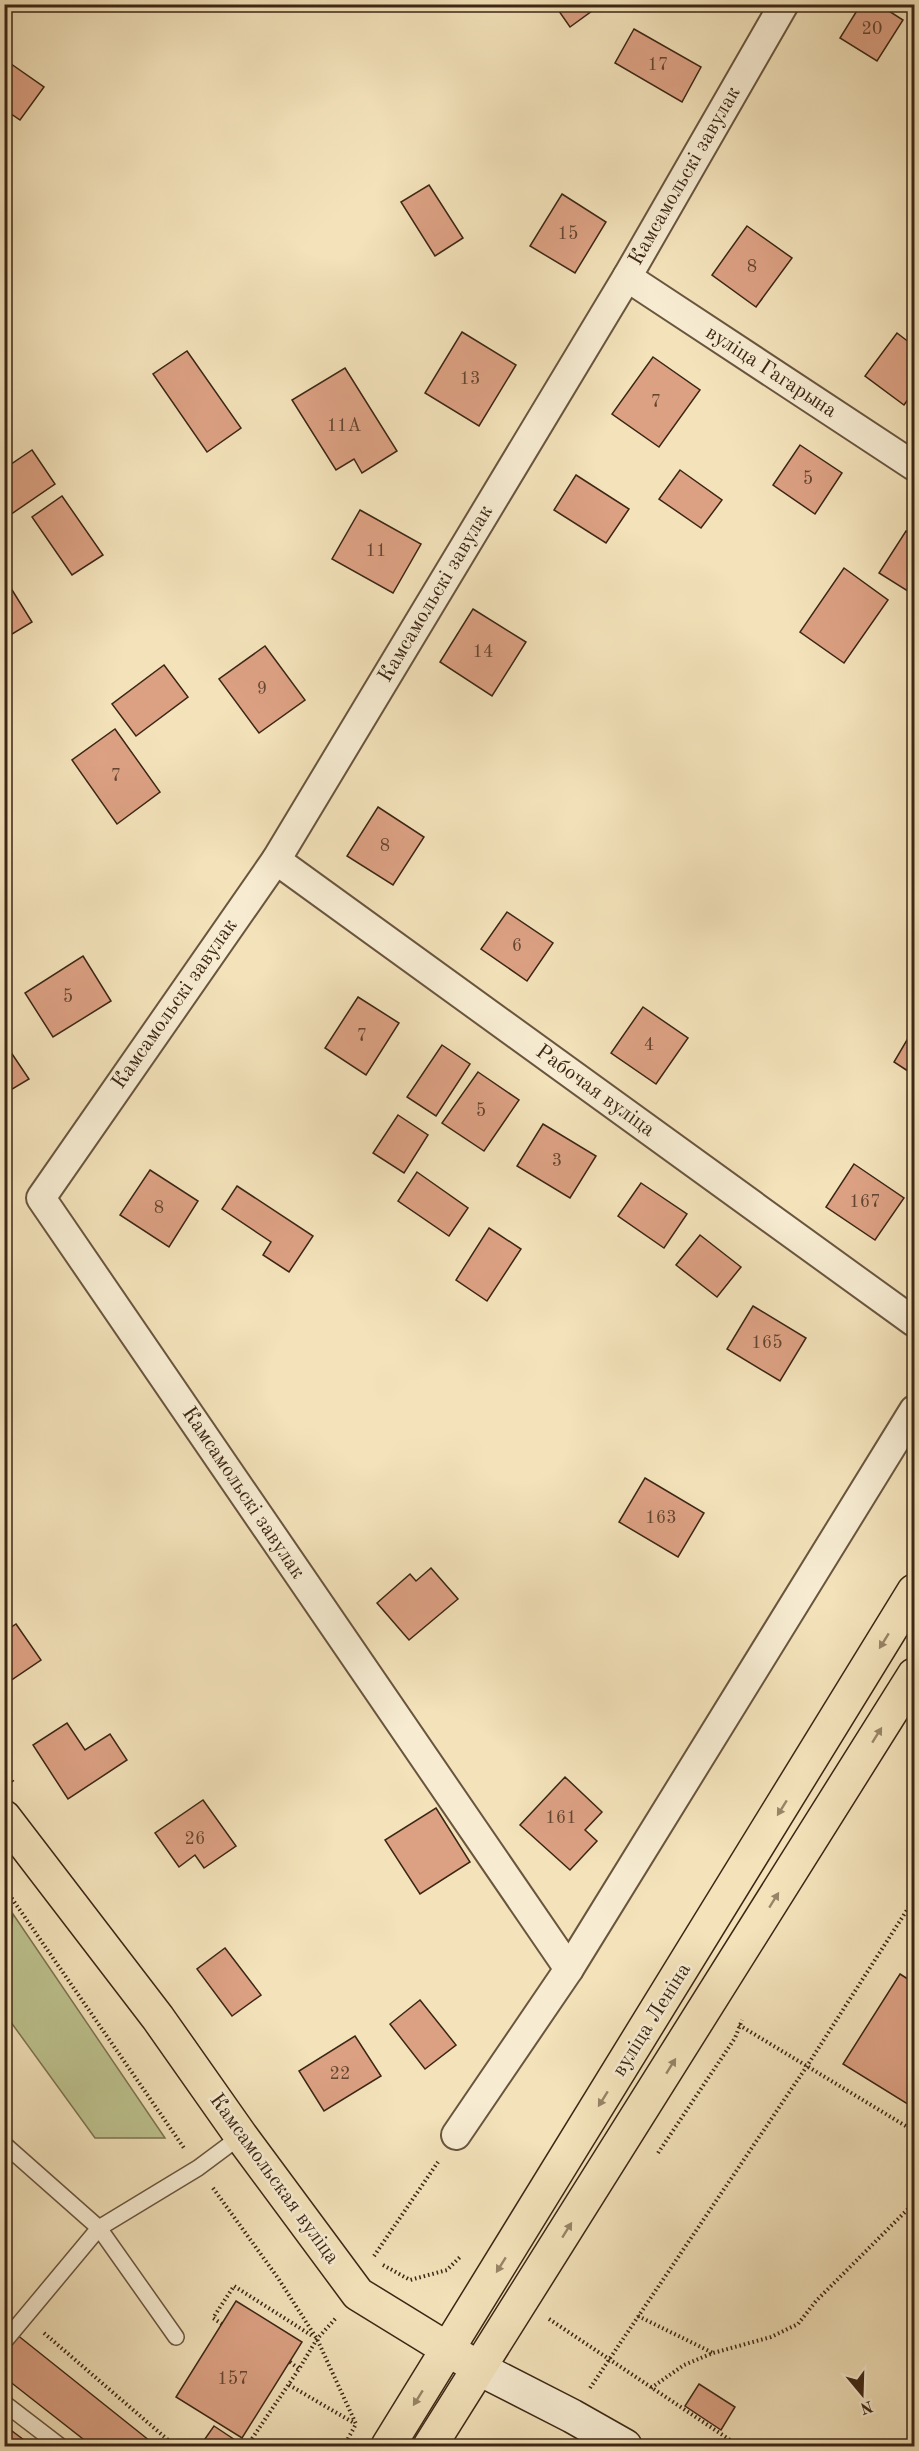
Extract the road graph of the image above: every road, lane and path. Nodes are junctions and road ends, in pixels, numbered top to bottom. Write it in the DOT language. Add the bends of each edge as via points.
graph roads {
  1 [pos="784,4"];
  2 [pos="627,277"];
  3 [pos="915,466"];
  4 [pos="276,860"];
  5 [pos="915,1322"];
  6 [pos="915,1410"];
  7 [pos="915,1591"];
  8 [pos="915,1675"];
  9 [pos="9,1835"];
  10 [pos="4,1887"];
  11 [pos="915,1899"];
  12 [pos="568,1969"];
  13 [pos="739,2025"];
  14 [pos="735,2038"];
  15 [pos="807,2066"];
  16 [pos="678,2126"];
  17 [pos="915,2131"];
  18 [pos="456,2135"];
  19 [pos="241,2136"];
  20 [pos="4,2144"];
  21 [pos="198,2168"];
  22 [pos="915,2203"];
  23 [pos="99,2228"];
  24 [pos="374,2256"];
  25 [pos="342,2312"];
  26 [pos="638,2316"];
  27 [pos="24,2317"];
  28 [pos="547,2318"];
  29 [pos="222,2324"];
  30 [pos="176,2337"];
  31 [pos="317,2339"];
  32 [pos="4,2342"];
  33 [pos="447,2350"];
  34 [pos="713,2353"];
  35 [pos="609,2360"];
  36 [pos="290,2362"];
  37 [pos="478,2368"];
  38 [pos="299,2369"];
  39 [pos="289,2385"];
  40 [pos="651,2388"];
  41 [pos="4,2403"];
  42 [pos="356,2424"];
  43 [pos="731,2441"];
  44 [pos="168,2444"];
  45 [pos="60,2446"];
  46 [pos="175,2446"];
  47 [pos="247,2446"];
  48 [pos="344,2446"];
  49 [pos="388,2446"];
  50 [pos="430,2446"];
  51 [pos="625,2446"];
  52 [pos="727,2446"];
  53 [pos="739,2446"];
  1 -- 2 [label="street, Камсамольскі завулак"];
  2 -- 3 [label="street, вуліца Гагарына"];
  2 -- 4 [label="street, Камсамольскі завулак"];
  4 -- 5 [label="street, Рабочая вуліца"];
  4 -- 12 [label="street, Камсамольскі завулак" via="41,1198"];
  6 -- 12 [label="street"];
  7 -- 33 [label="main road, вуліца Леніна, one-way"];
  37 -- 8 [label="main road, вуліца Леніна, one-way"];
  9 -- 19 [label="main road, Камсамольская вуліца" via="158,2018"];
  10 -- 21 [label="path"];
  11 -- 15 [label="path"];
  12 -- 18 [label="street"];
  13 -- 15 [label="path"];
  14 -- 16 [label="path"];
  15 -- 17 [label="path"];
  15 -- 26 [label="path"];
  18 -- 24 [label="path"];
  19 -- 21 [label="lane"];
  19 -- 33 [label="main road, Камсамольская вуліца" via="358,2294"];
  20 -- 23 [label="lane"];
  21 -- 23 [label="lane"];
  21 -- 31 [label="path"];
  22 -- 34 [label="path" via="816,2301 798,2324 771,2337"];
  23 -- 27 [label="lane"];
  23 -- 30 [label="lane"];
  25 -- 31 [label="path"];
  26 -- 34 [label="path"];
  26 -- 35 [label="path"];
  27 -- 32 [label="lane"];
  27 -- 44 [label="path" via="155,2427"];
  28 -- 35 [label="path"];
  29 -- 31 [label="path" via="213,2318 234,2286"];
  31 -- 38 [label="path"];
  31 -- 42 [label="path"];
  33 -- 37 [label="main road, Камсамольская вуліца"];
  33 -- 49 [label="main road, вуліца Леніна, one-way"];
  34 -- 40 [label="path" via="684,2365"];
  35 -- 40 [label="path"];
  36 -- 38 [label="path"];
  37 -- 50 [label="main road, вуліца Леніна"];
  37 -- 51 [label="main road, Камсамольская вуліца"];
  38 -- 39 [label="path"];
  39 -- 42 [label="path"];
  39 -- 47 [label="path"];
  40 -- 43 [label="path"];
  41 -- 45 [label="lane"];
  42 -- 48 [label="path"];
  43 -- 52 [label="path"];
  43 -- 53 [label="path"];
  44 -- 46 [label="path"];
}
